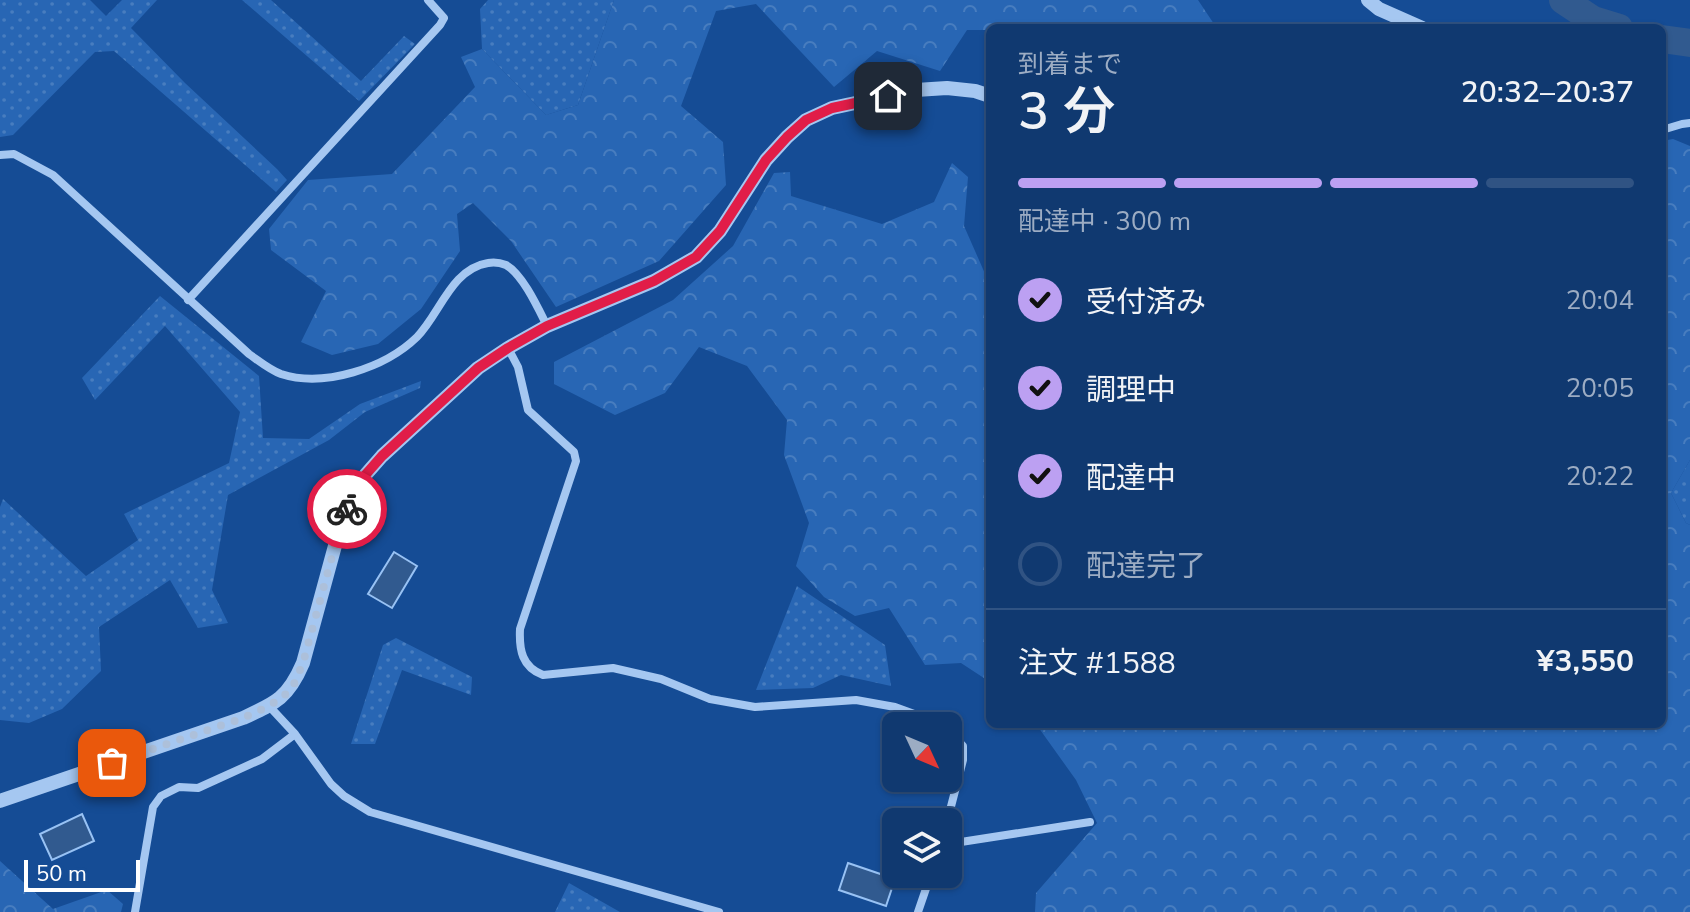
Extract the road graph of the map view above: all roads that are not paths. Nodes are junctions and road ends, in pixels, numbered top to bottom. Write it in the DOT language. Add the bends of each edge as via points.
graph roads {
  1 [pos="428,0"];
  2 [pos="1368,0"];
  3 [pos="1413,24"];
  4 [pos="986,95"];
  5 [pos="1690,123"];
  6 [pos="1666,129"];
  7 [pos="0,155"];
  8 [pos="188,300"];
  9 [pos="547,326"];
  10 [pos="508,348"];
  11 [pos="269,706"];
  12 [pos="909,712"];
  13 [pos="295,734"];
  14 [pos="0,801"];
  15 [pos="1090,822"];
  16 [pos="962,842"];
  17 [pos="926,888"];
  18 [pos="135,912"];
  19 [pos="719,912"];
  20 [pos="918,912"];
  1 -- 8 [label="street" via="444,18 440,25"];
  2 -- 3 [label="street"];
  4 -- 9 [label="street" via="947,88 916,90 832,108 806,120 766,160 720,231 696,257 654,281"];
  5 -- 6 [label="street"];
  7 -- 8 [label="street" via="14,154 53,175"];
  8 -- 9 [label="street" via="249,354 279,373 313,380 345,375 391,356 418,336 471,269 484,264 505,265 528,291"];
  9 -- 10 [label="street"];
  10 -- 11 [label="street" via="478,368 360,481 342,520 303,663 294,684"];
  10 -- 12 [label="street" via="528,410 574,452 576,461 520,629 521,653 533,671 543,675 613,668 661,679 710,699 755,707 856,700"];
  11 -- 13 [label="street"];
  11 -- 14 [label="street"];
  13 -- 18 [label="street" via="262,759 198,788 179,787 161,796 153,807"];
  13 -- 19 [label="street" via="331,784 370,812"];
  15 -- 16 [label="street"];
  17 -- 20 [label="street"];
}
